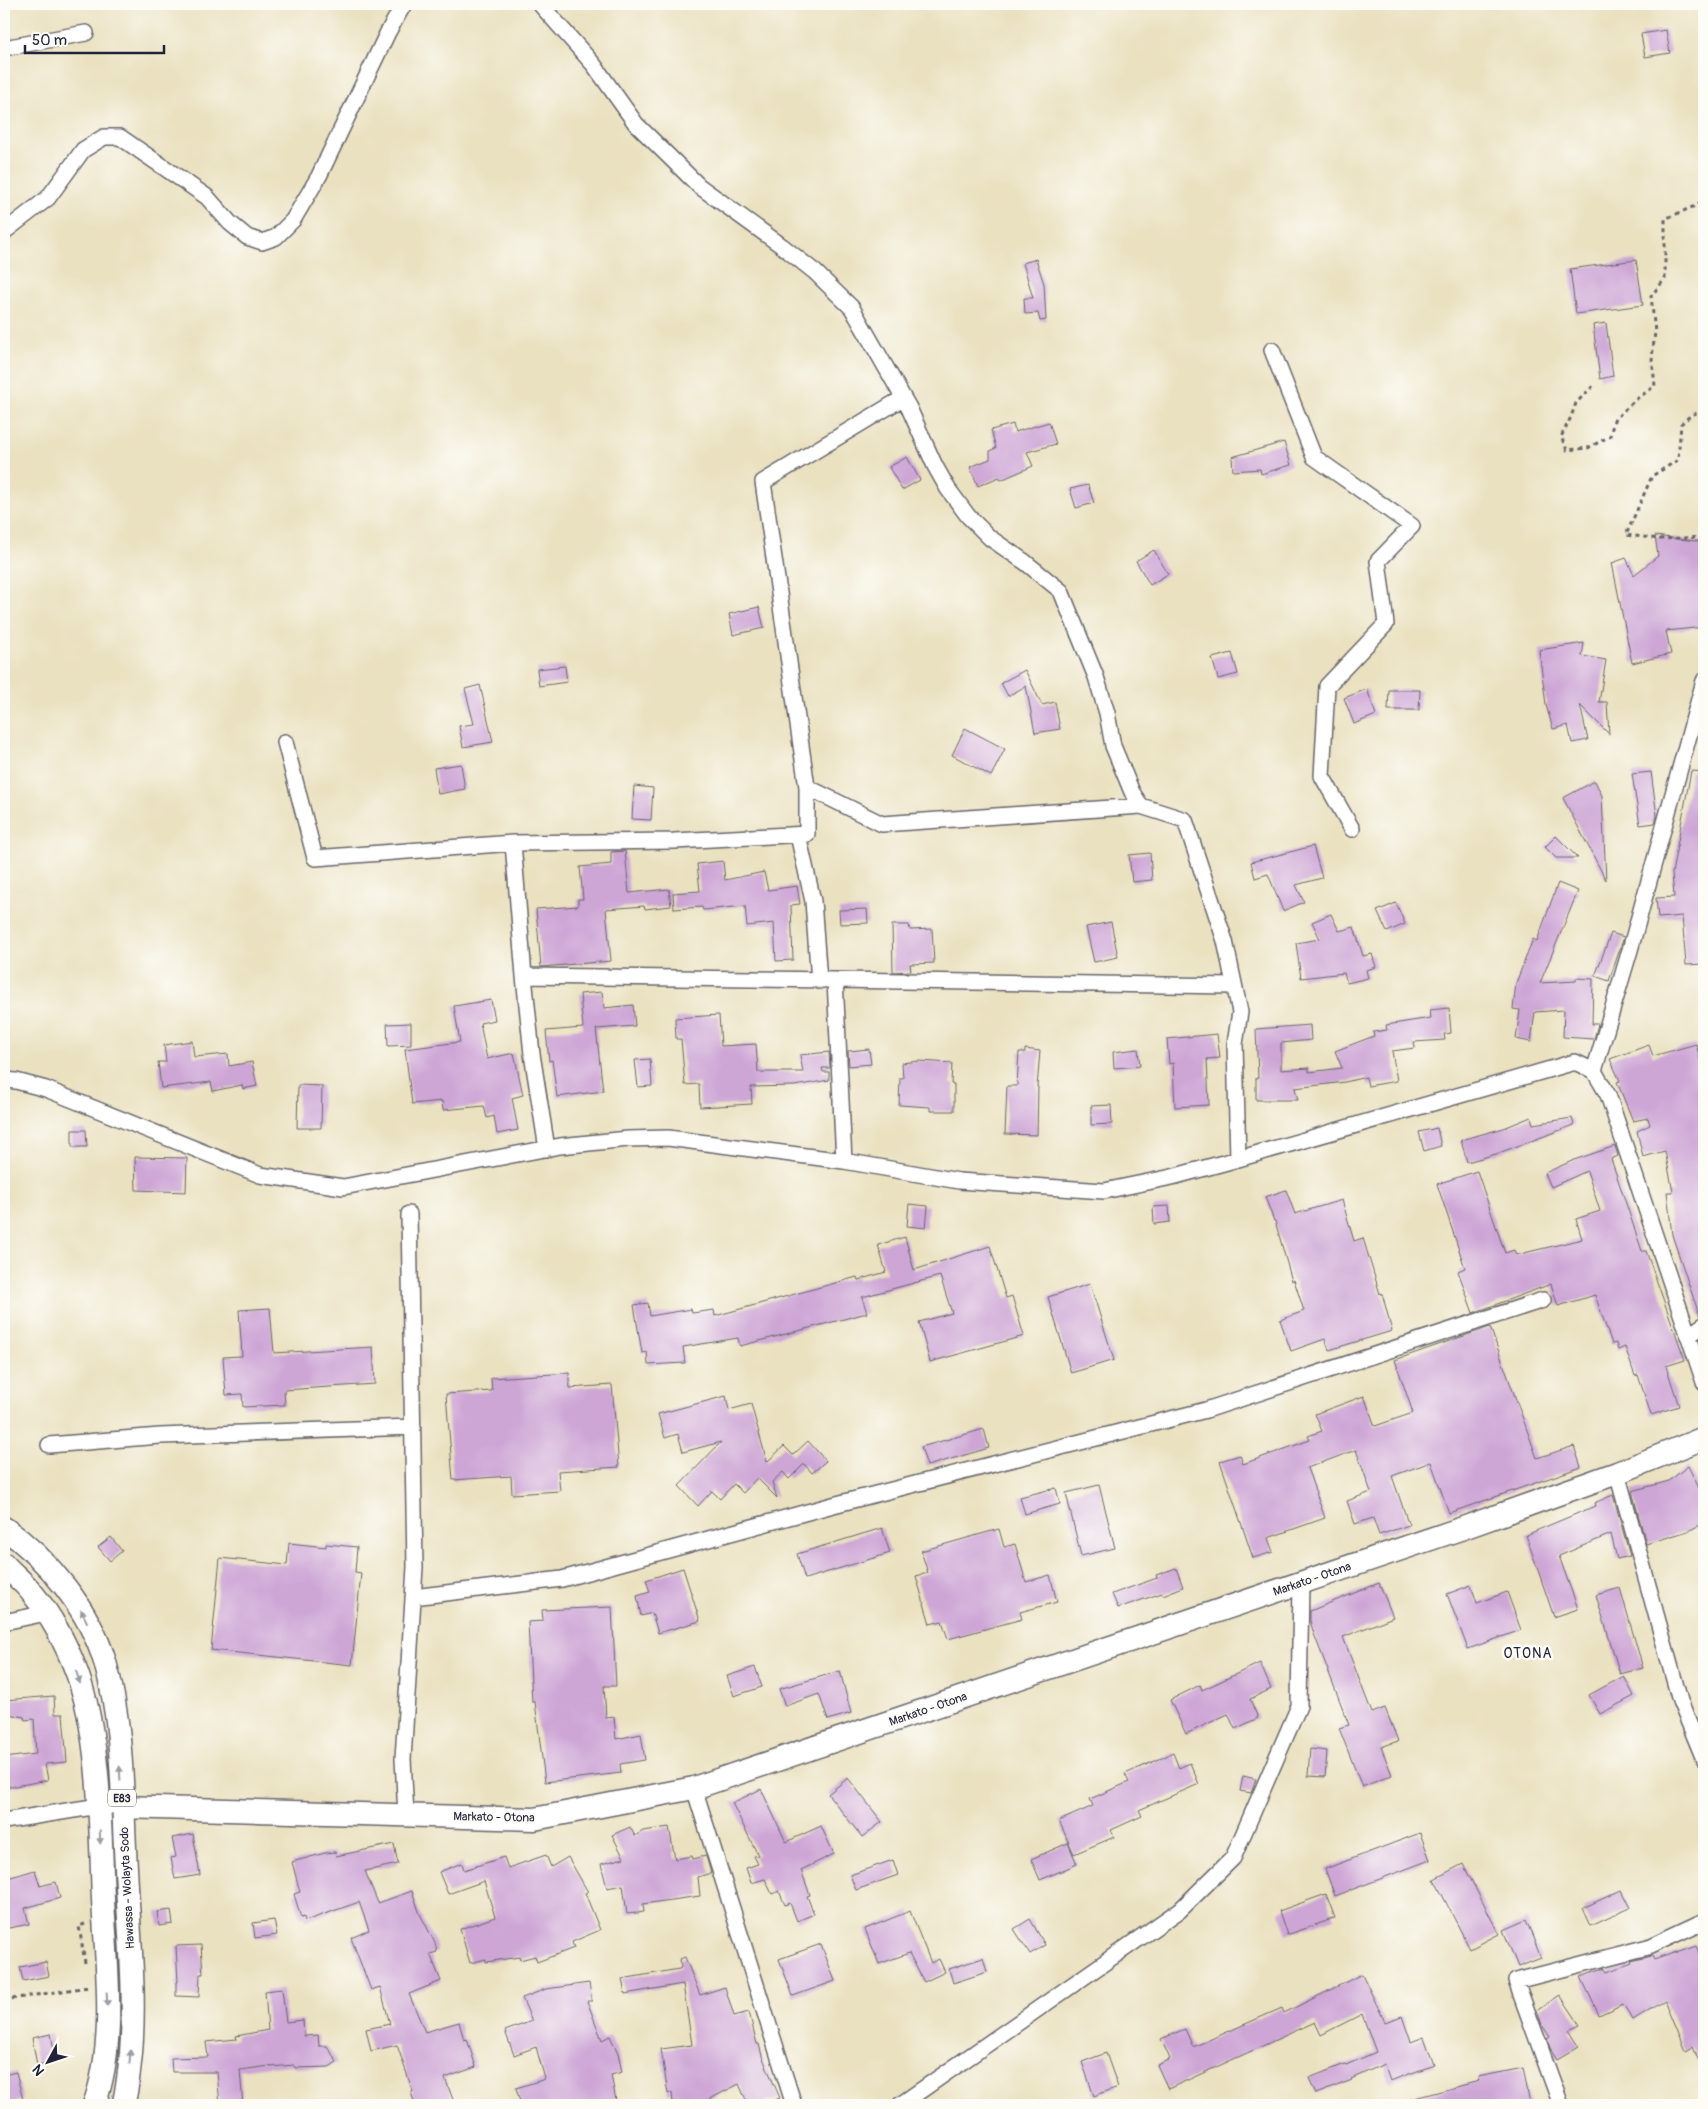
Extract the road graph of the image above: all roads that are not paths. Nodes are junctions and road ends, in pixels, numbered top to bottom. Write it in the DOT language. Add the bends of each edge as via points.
graph roads {
  1 [pos="404,4"];
  2 [pos="540,4"];
  3 [pos="86,33"];
  4 [pos="4,48"];
  5 [pos="4,232"];
  6 [pos="1272,350"];
  7 [pos="903,398"];
  8 [pos="1704,681"];
  9 [pos="285,742"];
  10 [pos="807,787"];
  11 [pos="1141,806"];
  12 [pos="1352,829"];
  13 [pos="798,835"];
  14 [pos="513,843"];
  15 [pos="524,976"];
  16 [pos="835,980"];
  17 [pos="819,981"];
  18 [pos="1234,986"];
  19 [pos="1594,1071"];
  20 [pos="4,1080"];
  21 [pos="547,1149"];
  22 [pos="1238,1159"];
  23 [pos="844,1161"];
  24 [pos="409,1214"];
  25 [pos="1543,1300"];
  26 [pos="1704,1326"];
  27 [pos="1688,1336"];
  28 [pos="1704,1382"];
  29 [pos="413,1427"];
  30 [pos="1703,1440"];
  31 [pos="49,1445"];
  32 [pos="1617,1473"];
  33 [pos="4,1528"];
  34 [pos="4,1564"];
  35 [pos="1301,1583"];
  36 [pos="414,1597"];
  37 [pos="46,1613"];
  38 [pos="4,1622"];
  39 [pos="1700,1736"];
  40 [pos="1704,1759"];
  41 [pos="694,1788"];
  42 [pos="99,1806"];
  43 [pos="122,1807"];
  44 [pos="406,1815"];
  45 [pos="4,1821"];
  46 [pos="1704,1921"];
  47 [pos="94,2105"];
  48 [pos="123,2105"];
  49 [pos="794,2105"];
  50 [pos="900,2105"];
  51 [pos="1560,2105"];
  1 -- 5 [label="street" via="319,176 293,220 276,236 262,242 247,237 207,197 120,137 104,137 83,150 48,198"];
  2 -- 7 [label="street" via="594,65 636,124 698,186 815,272 852,308"];
  3 -- 4 [label="street"];
  6 -- 12 [label="street" via="1314,458 1412,526 1378,561 1386,624 1327,686 1322,776"];
  7 -- 10 [label="street" via="763,482"];
  7 -- 11 [label="street" via="948,489 968,516 990,538 1061,591 1096,678 1113,746"];
  8 -- 19 [label="street"];
  9 -- 14 [label="street" via="315,858"];
  10 -- 11 [label="street" via="882,824"];
  10 -- 13 [label="street" via="807,834"];
  11 -- 18 [label="street" via="1185,820 1225,941"];
  13 -- 14 [label="street" via="674,841"];
  13 -- 17 [label="street" via="813,900"];
  14 -- 15 [label="street"];
  15 -- 17 [label="street"];
  15 -- 21 [label="street"];
  16 -- 17 [label="street"];
  16 -- 18 [label="street"];
  16 -- 23 [label="street"];
  18 -- 22 [label="street" via="1240,1012 1235,1044"];
  19 -- 22 [label="street" via="1575,1062 1552,1067"];
  19 -- 27 [label="street" via="1608,1095"];
  20 -- 21 [label="street" via="46,1089 260,1175 343,1187"];
  21 -- 23 [label="street" via="628,1139 668,1138"];
  22 -- 23 [label="street" via="1104,1191 959,1182"];
  24 -- 29 [label="street"];
  25 -- 36 [label="street" via="1206,1410 861,1497 562,1579"];
  26 -- 27 [label="street"];
  27 -- 28 [label="street"];
  29 -- 31 [label="street" via="160,1436"];
  29 -- 36 [label="street"];
  30 -- 32 [label="main road, Markato - Otona"];
  32 -- 35 [label="main road, Markato - Otona"];
  32 -- 39 [label="street" via="1680,1701"];
  43 -- 33 [label="main road, Hawassa - Wolayta Sodo / E83, one-way" via="117,1716 104,1661 82,1611 54,1572"];
  34 -- 37 [label="main road, Hawassa - Wolayta Sodo / E83"];
  35 -- 41 [label="main road, Markato - Otona"];
  35 -- 50 [label="street" via="1299,1706 1233,1858 1180,1910"];
  36 -- 44 [label="street" via="402,1759"];
  37 -- 38 [label="street"];
  37 -- 42 [label="main road, Hawassa - Wolayta Sodo / E83, one-way" via="58,1630 77,1674 90,1720"];
  39 -- 40 [label="street"];
  41 -- 44 [label="main road, Markato - Otona" via="534,1819"];
  41 -- 49 [label="street"];
  42 -- 43 [label="street"];
  42 -- 45 [label="street"];
  42 -- 47 [label="main road, Hawassa - Wolayta Sodo / E83, one-way" via="108,2018 102,2084"];
  43 -- 44 [label="main road, Markato - Otona"];
  48 -- 43 [label="main road, Hawassa - Wolayta Sodo / E83, one-way" via="128,2090 134,2014"];
  46 -- 51 [label="street" via="1648,1947 1516,1981"];
}
